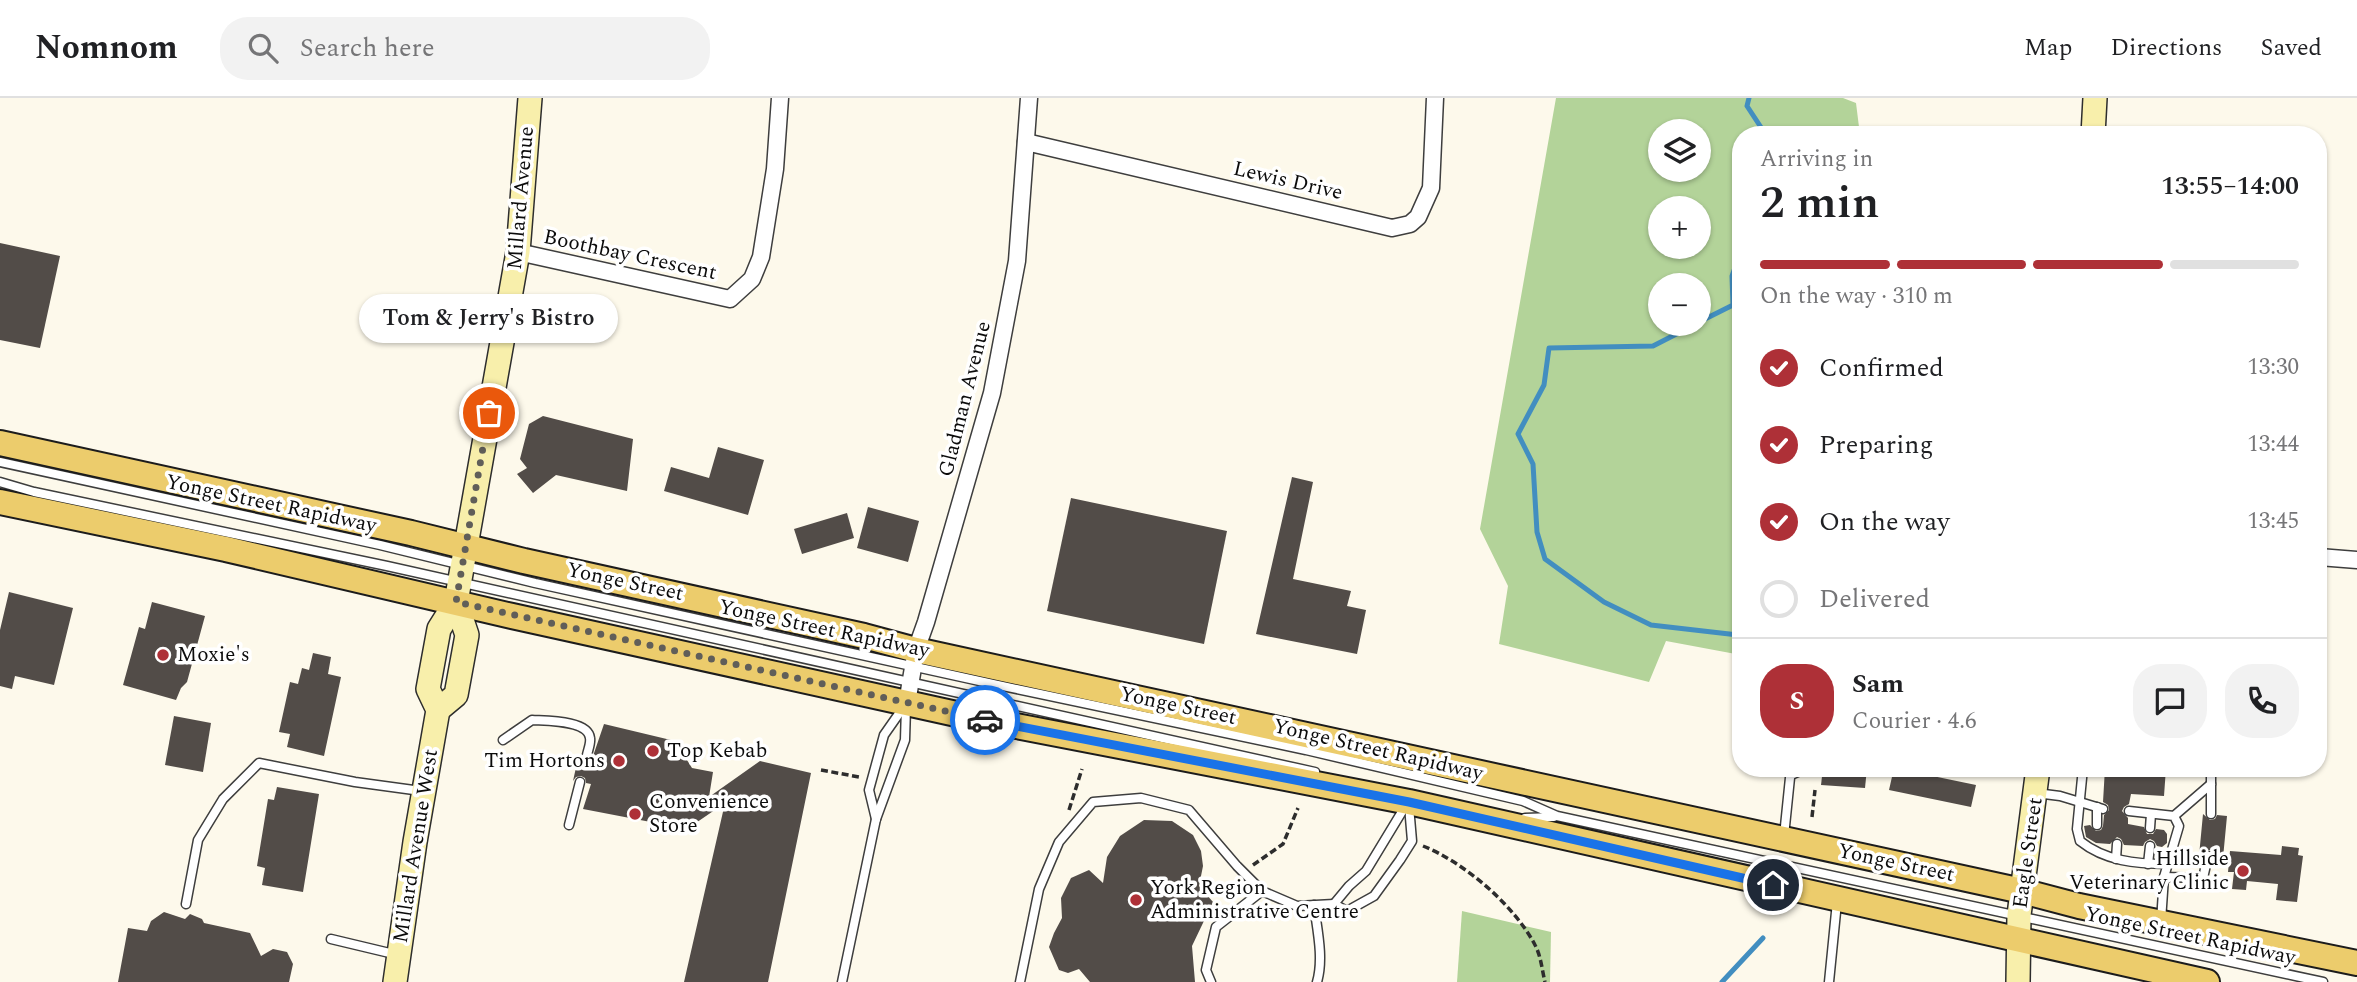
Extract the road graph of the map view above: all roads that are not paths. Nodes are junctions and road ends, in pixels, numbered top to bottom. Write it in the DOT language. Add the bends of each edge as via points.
graph roads {
  1 [pos="530,98"];
  2 [pos="780,98"];
  3 [pos="1029,98"];
  4 [pos="1435,98"];
  5 [pos="2095,98"];
  6 [pos="2093,126"];
  7 [pos="1026,142"];
  8 [pos="518,252"];
  9 [pos="0,443"];
  10 [pos="0,462"];
  11 [pos="0,482"];
  12 [pos="0,502"];
  13 [pos="2327,558"];
  14 [pos="2357,560"];
  15 [pos="461,574"];
  16 [pos="911,675"];
  17 [pos="503,740"];
  18 [pos="587,755"];
  19 [pos="1318,772"];
  20 [pos="1790,777"];
  21 [pos="2037,777"];
  22 [pos="2083,777"];
  23 [pos="2211,777"];
  24 [pos="580,782"];
  25 [pos="2211,785"];
  26 [pos="1386,788"];
  27 [pos="424,791"];
  28 [pos="2036,793"];
  29 [pos="1409,802"];
  30 [pos="2081,802"];
  31 [pos="2129,811"];
  32 [pos="2151,814"];
  33 [pos="2211,814"];
  34 [pos="1557,816"];
  35 [pos="2174,816"];
  36 [pos="876,819"];
  37 [pos="569,825"];
  38 [pos="2097,825"];
  39 [pos="2150,828"];
  40 [pos="1784,839"];
  41 [pos="2117,844"];
  42 [pos="2150,846"];
  43 [pos="2208,856"];
  44 [pos="2116,859"];
  45 [pos="2148,864"];
  46 [pos="2167,864"];
  47 [pos="2164,877"];
  48 [pos="1262,891"];
  49 [pos="2022,891"];
  50 [pos="1838,899"];
  51 [pos="186,904"];
  52 [pos="1335,904"];
  53 [pos="1314,905"];
  54 [pos="2161,922"];
  55 [pos="2018,927"];
  56 [pos="331,939"];
  57 [pos="398,955"];
  58 [pos="2357,964"];
  59 [pos="395,982"];
  60 [pos="842,982"];
  61 [pos="1020,982"];
  62 [pos="1211,982"];
  63 [pos="1317,982"];
  64 [pos="1829,982"];
  65 [pos="2018,982"];
  66 [pos="2207,982"];
  67 [pos="2323,982"];
  1 -- 8 [label="main road, Millard Avenue"];
  2 -- 8 [label="street, Boothbay Crescent" via="761,257 752,279 730,299"];
  3 -- 7 [label="street, Gladman Avenue"];
  4 -- 7 [label="street, Lewis Drive" via="1431,188 1419,217 1392,228"];
  5 -- 6 [label="main road"];
  7 -- 16 [label="street, Gladman Avenue" via="1017,261 992,393"];
  8 -- 15 [label="main road, Millard Avenue"];
  9 -- 15 [label="main road, Yonge Street"];
  10 -- 15 [label="lane, Yonge Street Rapidway" via="380,545"];
  11 -- 15 [label="lane, Yonge Street Rapidway"];
  12 -- 15 [label="main road, Yonge Street" via="226,550"];
  13 -- 14 [label="street"];
  15 -- 16 [label="main road, Yonge Street"];
  15 -- 16 [label="main road, Yonge Street" via="524,561 837,630"];
  15 -- 27 [label="main road, Millard Avenue West" via="467,635 456,695 438,710"];
  16 -- 19 [label="lane, Yonge Street Rapidway"];
  16 -- 29 [label="main road, Yonge Street"];
  16 -- 34 [label="lane, Yonge Street Rapidway" via="1306,750 1523,802"];
  16 -- 36 [label="lane" via="905,740"];
  16 -- 36 [label="lane" via="884,735 869,790"];
  16 -- 40 [label="main road, Yonge Street"];
  17 -- 18 [label="lane" via="532,720 577,724 591,739"];
  20 -- 40 [label="lane"];
  21 -- 28 [label="main road, Eagle Street"];
  22 -- 30 [label="lane"];
  23 -- 25 [label="lane"];
  24 -- 37 [label="lane"];
  25 -- 33 [label="lane"];
  25 -- 35 [label="lane"];
  26 -- 34 [label="lane, Yonge Street Rapidway" via="1522,818"];
  27 -- 51 [label="lane" via="259,762 223,799 198,840"];
  27 -- 57 [label="main road, Millard Avenue West"];
  28 -- 30 [label="lane"];
  28 -- 49 [label="main road, Eagle Street"];
  29 -- 50 [label="main road, Yonge Street"];
  29 -- 52 [label="lane" via="1366,871"];
  29 -- 52 [label="lane" via="1412,841 1401,860 1374,896 1347,911"];
  30 -- 38 [label="lane" via="2100,808"];
  30 -- 44 [label="lane" via="2080,841"];
  31 -- 32 [label="lane"];
  32 -- 35 [label="lane"];
  32 -- 39 [label="lane"];
  34 -- 55 [label="lane, Yonge Street Rapidway"];
  35 -- 46 [label="lane" via="2179,826"];
  36 -- 60 [label="lane"];
  40 -- 49 [label="main road, Yonge Street"];
  41 -- 44 [label="lane"];
  42 -- 45 [label="lane"];
  43 -- 47 [label="lane" via="2203,878"];
  44 -- 45 [label="lane"];
  45 -- 46 [label="lane"];
  46 -- 47 [label="lane"];
  47 -- 54 [label="lane"];
  48 -- 53 [label="lane" via="1297,906"];
  48 -- 61 [label="lane" via="1189,810 1141,799 1093,802 1059,842 1039,889"];
  48 -- 62 [label="lane" via="1216,927 1206,970"];
  49 -- 54 [label="main road, Yonge Street"];
  49 -- 55 [label="main road, Eagle Street"];
  50 -- 55 [label="main road, Yonge Street"];
  50 -- 64 [label="lane"];
  52 -- 53 [label="lane"];
  53 -- 63 [label="lane" via="1320,952"];
  54 -- 58 [label="main road, Yonge Street"];
  55 -- 65 [label="main road, Eagle Street"];
  55 -- 66 [label="main road, Yonge Street"];
  55 -- 67 [label="lane, Yonge Street Rapidway"];
  56 -- 57 [label="lane"];
  57 -- 59 [label="main road, Millard Avenue West"];
}
